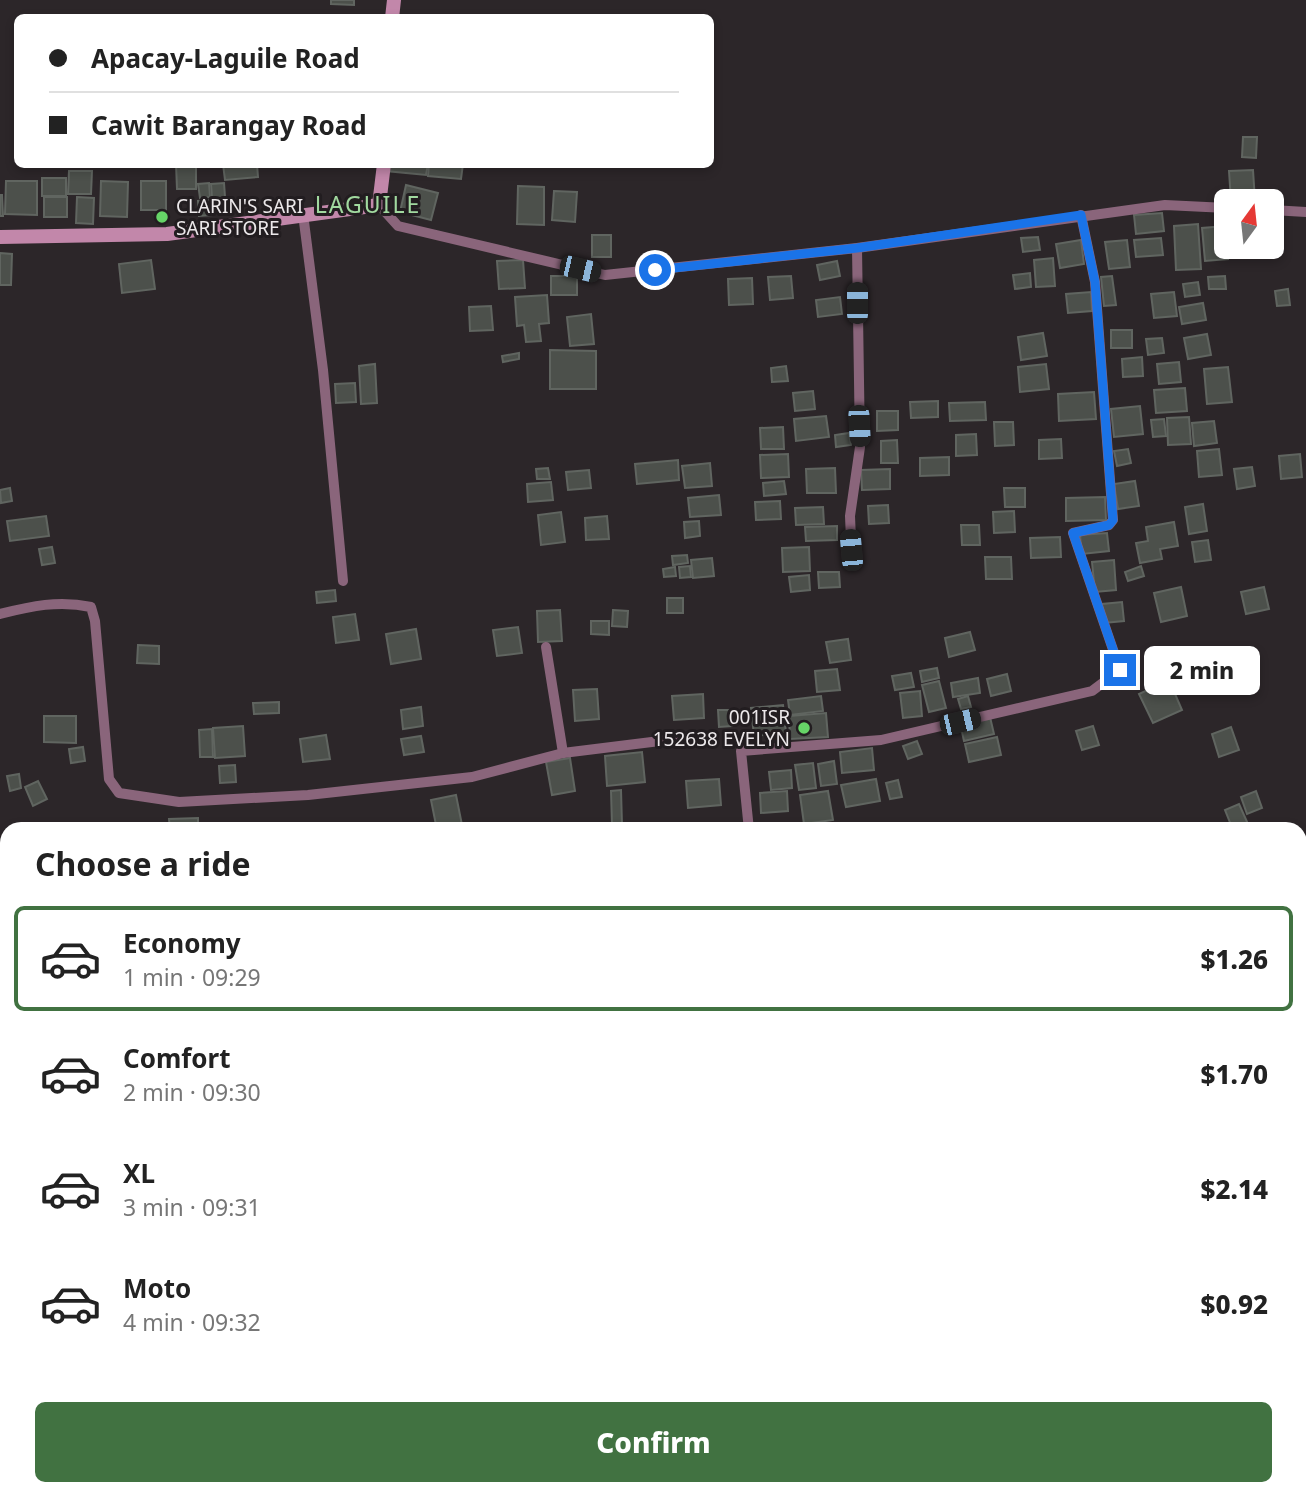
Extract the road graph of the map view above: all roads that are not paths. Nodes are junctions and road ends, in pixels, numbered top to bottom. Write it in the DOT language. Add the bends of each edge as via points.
graph roads {
  1 [pos="384,168"];
  2 [pos="379,205"];
  3 [pos="1214,207"];
  4 [pos="1284,211"];
  5 [pos="1306,212"];
  6 [pos="303,214"];
  7 [pos="1081,215"];
  8 [pos="0,237"];
  9 [pos="857,248"];
  10 [pos="852,563"];
  11 [pos="344,581"];
  12 [pos="0,614"];
  13 [pos="546,647"];
  14 [pos="684,738"];
  15 [pos="563,753"];
  16 [pos="747,822"];
  1 -- 2 [label="street"];
  2 -- 6 [label="street"];
  2 -- 9 [label="street" via="398,226 605,275"];
  3 -- 7 [label="street" via="1164,205"];
  4 -- 5 [label="street"];
  6 -- 8 [label="street" via="167,234"];
  6 -- 11 [label="street"];
  7 -- 9 [label="street"];
  7 -- 16 [label="street" via="1095,282 1113,520 1109,525 1073,533 1120,670 1092,691 881,740 741,751"];
  9 -- 10 [label="street" via="860,447 850,516"];
  12 -- 15 [label="street" via="42,604 91,607 109,779 119,793 137,798 179,802 308,795 472,777"];
  13 -- 15 [label="street"];
  14 -- 15 [label="street"];
}
